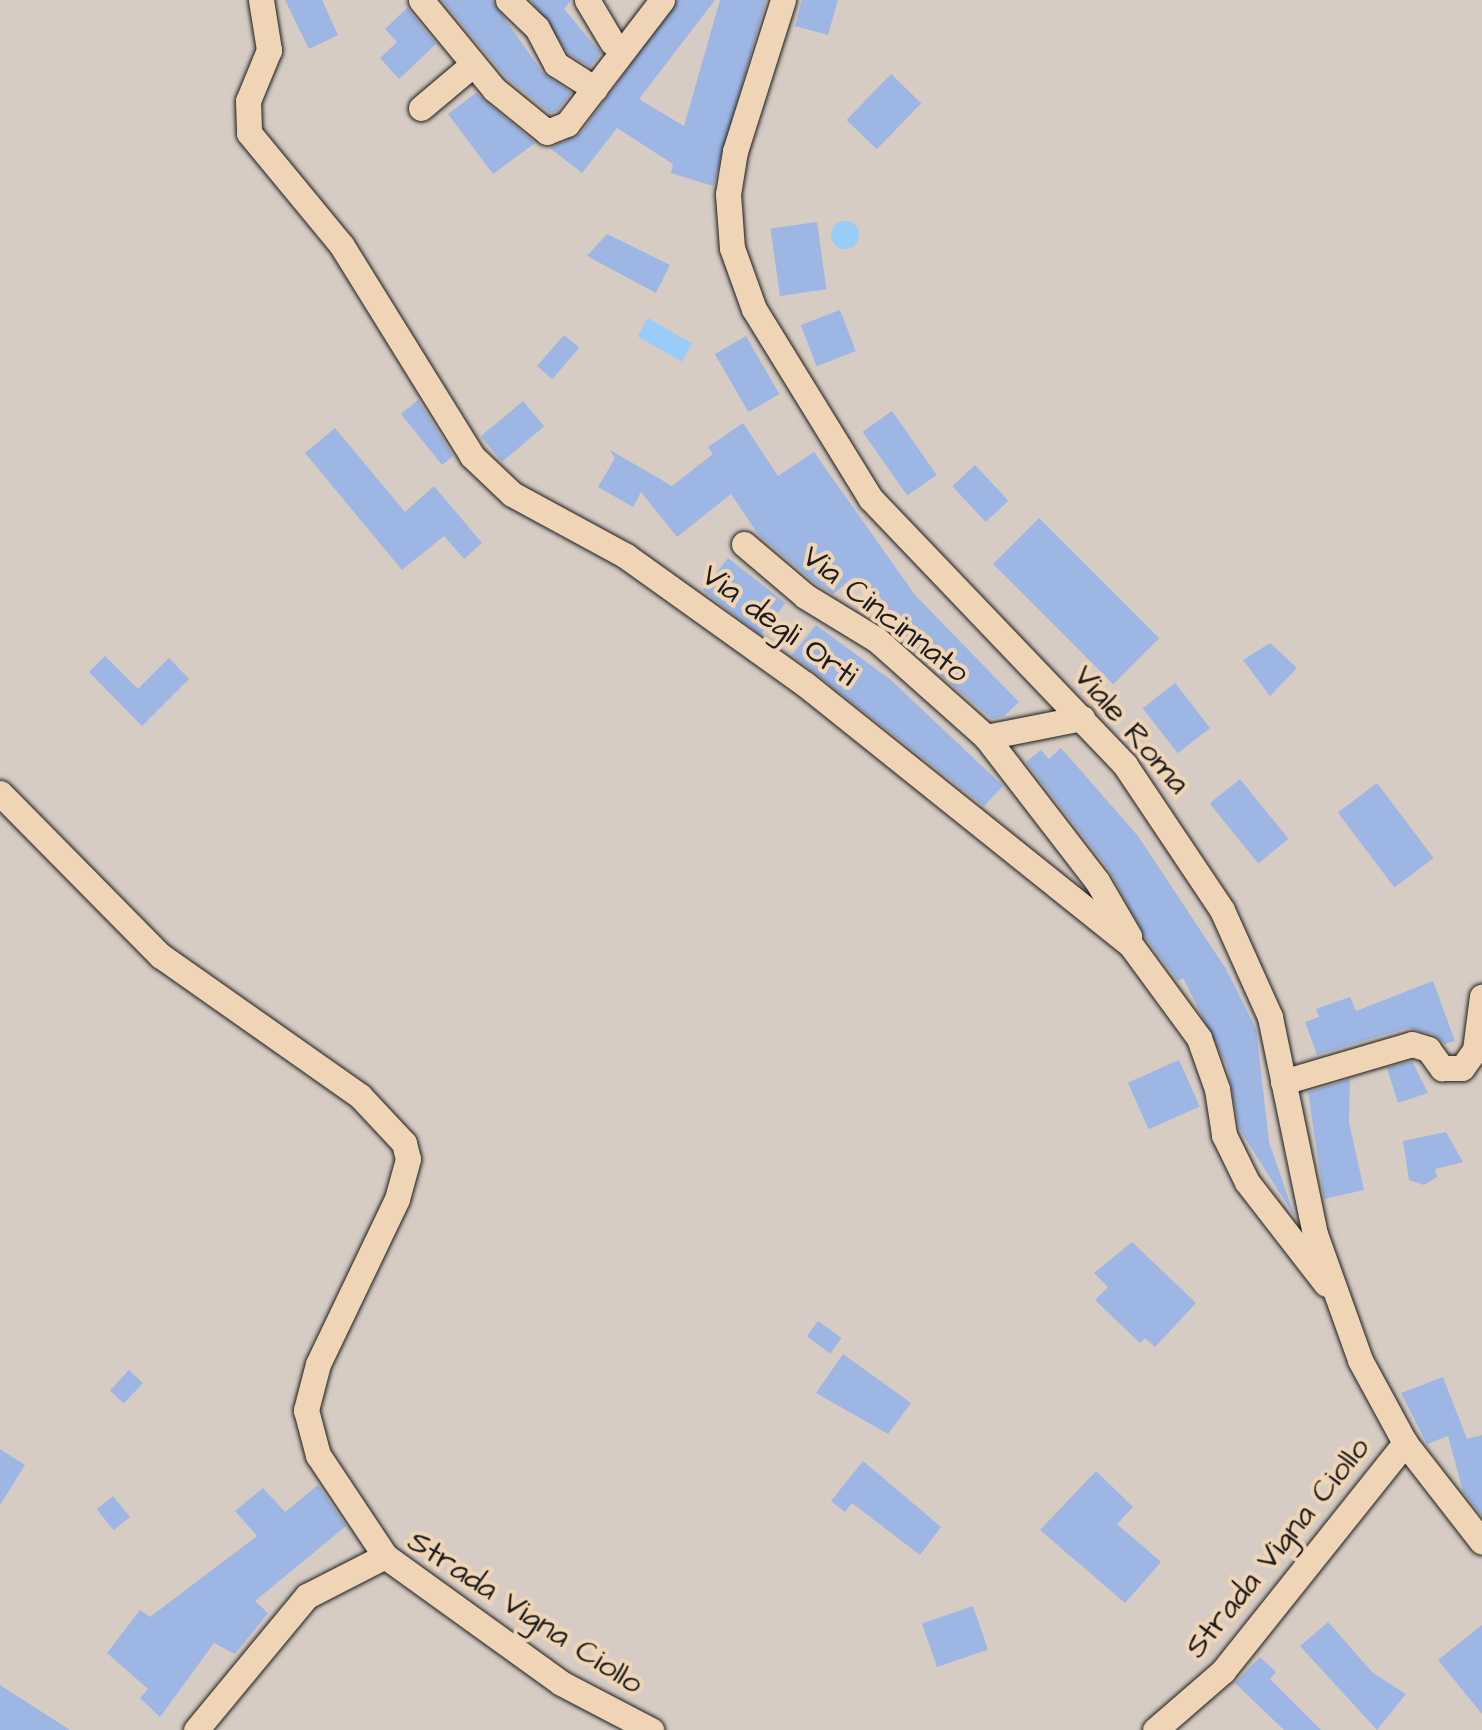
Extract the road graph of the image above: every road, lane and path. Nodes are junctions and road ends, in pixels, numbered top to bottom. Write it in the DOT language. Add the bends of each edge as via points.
graph roads {
  1 [pos="261,0"];
  2 [pos="421,0"];
  3 [pos="508,0"];
  4 [pos="587,0"];
  5 [pos="662,0"];
  6 [pos="784,0"];
  7 [pos="612,42"];
  8 [pos="472,65"];
  9 [pos="594,90"];
  10 [pos="422,108"];
  11 [pos="744,544"];
  12 [pos="1082,718"];
  13 [pos="986,736"];
  14 [pos="0,793"];
  15 [pos="1139,954"];
  16 [pos="1482,996"];
  17 [pos="1283,1082"];
  18 [pos="1334,1293"];
  19 [pos="1405,1443"];
  20 [pos="1482,1542"];
  21 [pos="385,1556"];
  22 [pos="196,1730"];
  23 [pos="651,1730"];
  24 [pos="1155,1730"];
  1 -- 15 [label="street, Via degli Orti" via="269,50 246,110 253,142 334,234 447,422 484,469 520,499 649,571 806,684"];
  2 -- 8 [label="street"];
  3 -- 9 [label="street" via="537,28 556,64"];
  4 -- 7 [label="street"];
  5 -- 9 [label="street"];
  6 -- 12 [label="street, Viale Roma" via="730,180 730,237 745,288 792,377 887,519"];
  8 -- 9 [label="street" via="524,119 547,132 563,128"];
  8 -- 10 [label="street"];
  11 -- 13 [label="street, Via Cincinnato" via="804,596 876,640"];
  12 -- 13 [label="street"];
  12 -- 17 [label="street, Viale Roma" via="1161,811 1244,949 1270,1017"];
  13 -- 15 [label="street, Via Cincinnato" via="1096,881"];
  14 -- 21 [label="street" via="152,948 360,1096 404,1143 408,1158 398,1199 318,1364 306,1410 318,1455"];
  15 -- 18 [label="street, Via degli Orti" via="1199,1038 1224,1135 1246,1182"];
  16 -- 17 [label="street" via="1474,1050 1462,1068 1442,1068 1428,1049 1412,1044"];
  17 -- 18 [label="street, Viale Roma"];
  18 -- 19 [label="street, Viale Roma" via="1360,1360"];
  19 -- 20 [label="street, Viale Roma"];
  19 -- 24 [label="street, Strada Vigna Ciollo" via="1223,1671"];
  21 -- 22 [label="street, Strada Vigna Ciollo" via="307,1596"];
  21 -- 23 [label="street, Strada Vigna Ciollo" via="561,1683"];
}
